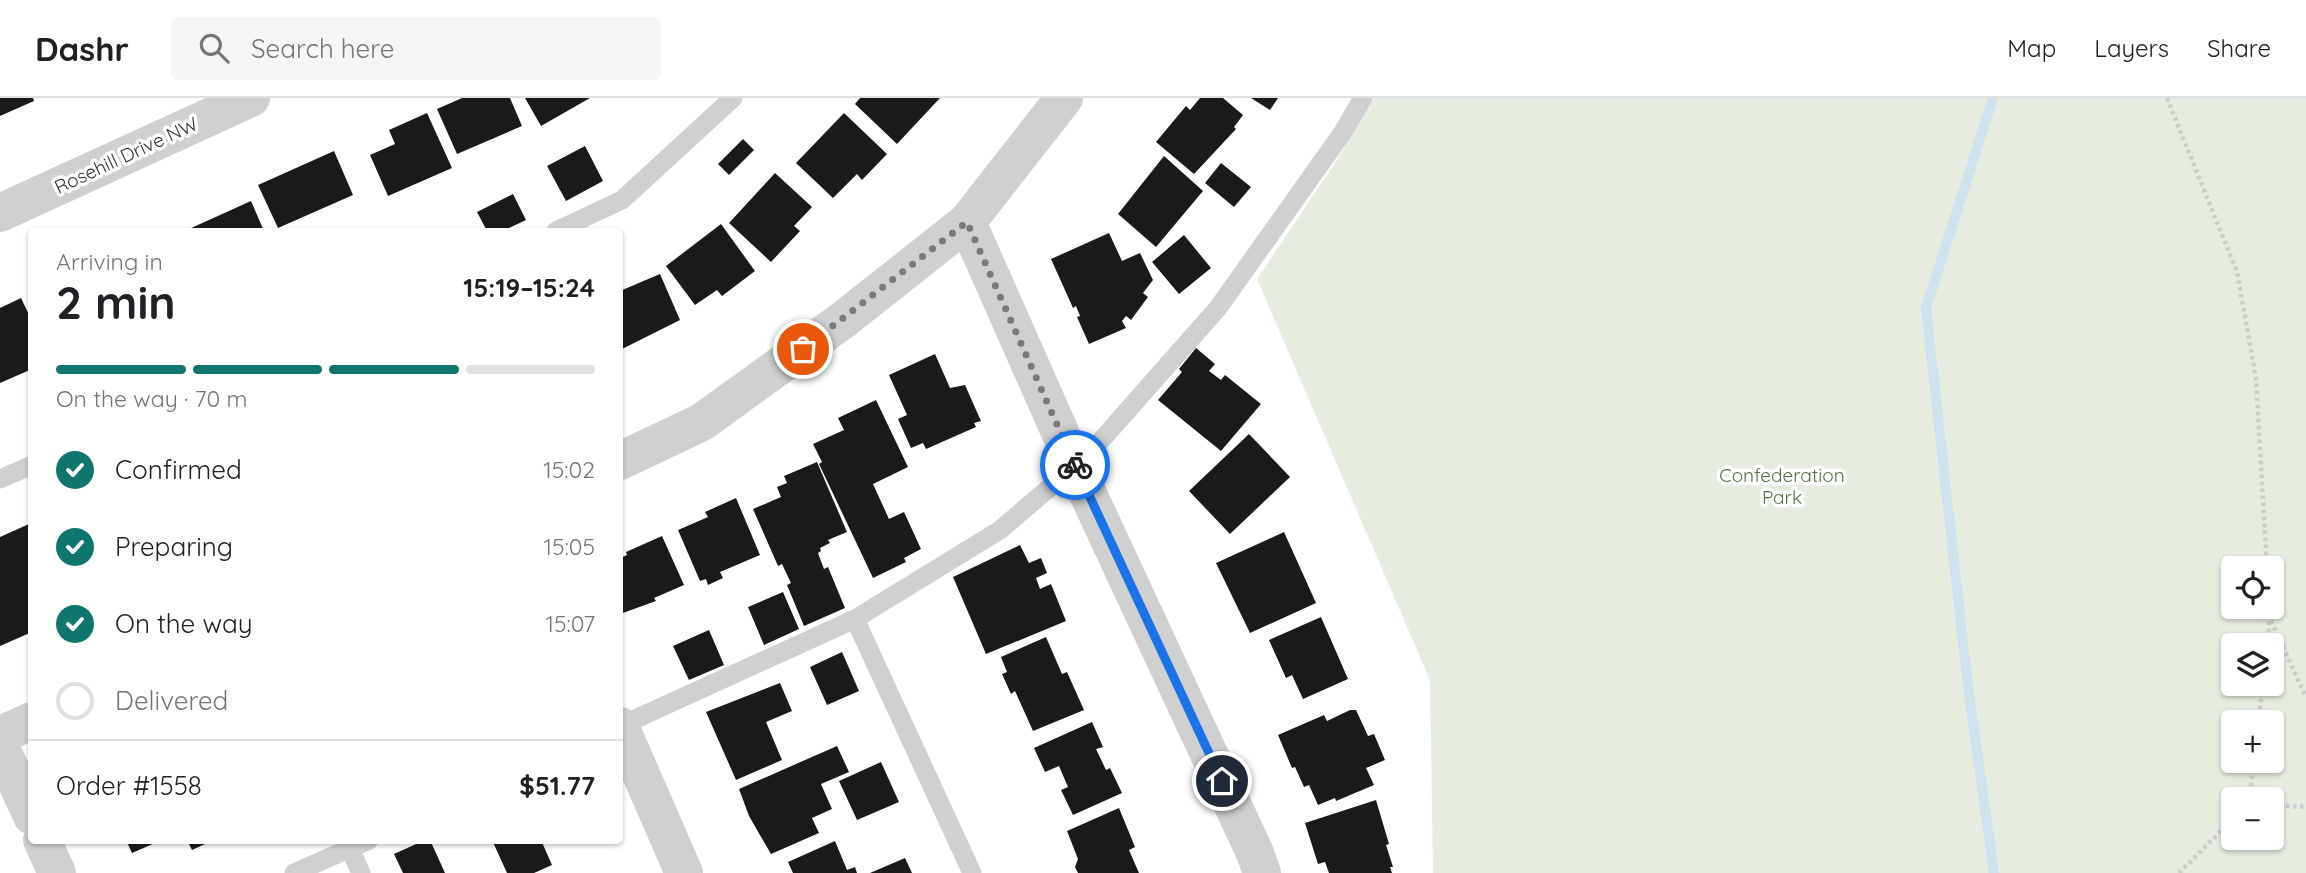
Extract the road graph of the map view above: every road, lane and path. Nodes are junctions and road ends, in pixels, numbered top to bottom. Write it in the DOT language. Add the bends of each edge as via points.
graph roads {
  1 [pos="251,98"];
  2 [pos="733,98"];
  3 [pos="1063,98"];
  4 [pos="1363,98"];
  5 [pos="2167,98"];
  6 [pos="0,213"];
  7 [pos="967,222"];
  8 [pos="562,228"];
  9 [pos="623,460"];
  10 [pos="1075,466"];
  11 [pos="28,467"];
  12 [pos="0,479"];
  13 [pos="2266,556"];
  14 [pos="855,619"];
  15 [pos="2271,621"];
  16 [pos="2270,633"];
  17 [pos="2306,697"];
  18 [pos="28,723"];
  19 [pos="623,725"];
  20 [pos="623,733"];
  21 [pos="0,735"];
  22 [pos="0,746"];
  23 [pos="2284,806"];
  24 [pos="2306,807"];
  25 [pos="28,808"];
  26 [pos="2221,831"];
  27 [pos="44,844"];
  28 [pos="361,844"];
  29 [pos="350,849"];
  30 [pos="57,873"];
  31 [pos="295,873"];
  32 [pos="361,873"];
  33 [pos="684,873"];
  34 [pos="972,873"];
  35 [pos="1262,873"];
  36 [pos="2179,873"];
  1 -- 6 [label="street, Rosehill Drive NW"];
  2 -- 8 [label="lane" via="622,200"];
  3 -- 7 [label="street"];
  4 -- 10 [label="lane" via="1218,308"];
  5 -- 13 [label="path" via="2237,272 2256,378"];
  7 -- 9 [label="street" via="843,320 702,422"];
  7 -- 10 [label="street"];
  10 -- 14 [label="lane" via="1000,530"];
  10 -- 35 [label="street"];
  11 -- 12 [label="lane"];
  14 -- 19 [label="lane"];
  14 -- 34 [label="lane"];
  15 -- 16 [label="path"];
  15 -- 17 [label="path"];
  18 -- 21 [label="street"];
  20 -- 33 [label="street"];
  22 -- 25 [label="street"];
  23 -- 24 [label="path"];
  26 -- 36 [label="path"];
  27 -- 30 [label="street"];
  28 -- 29 [label="lane"];
  29 -- 31 [label="lane"];
  29 -- 32 [label="lane"];
}
